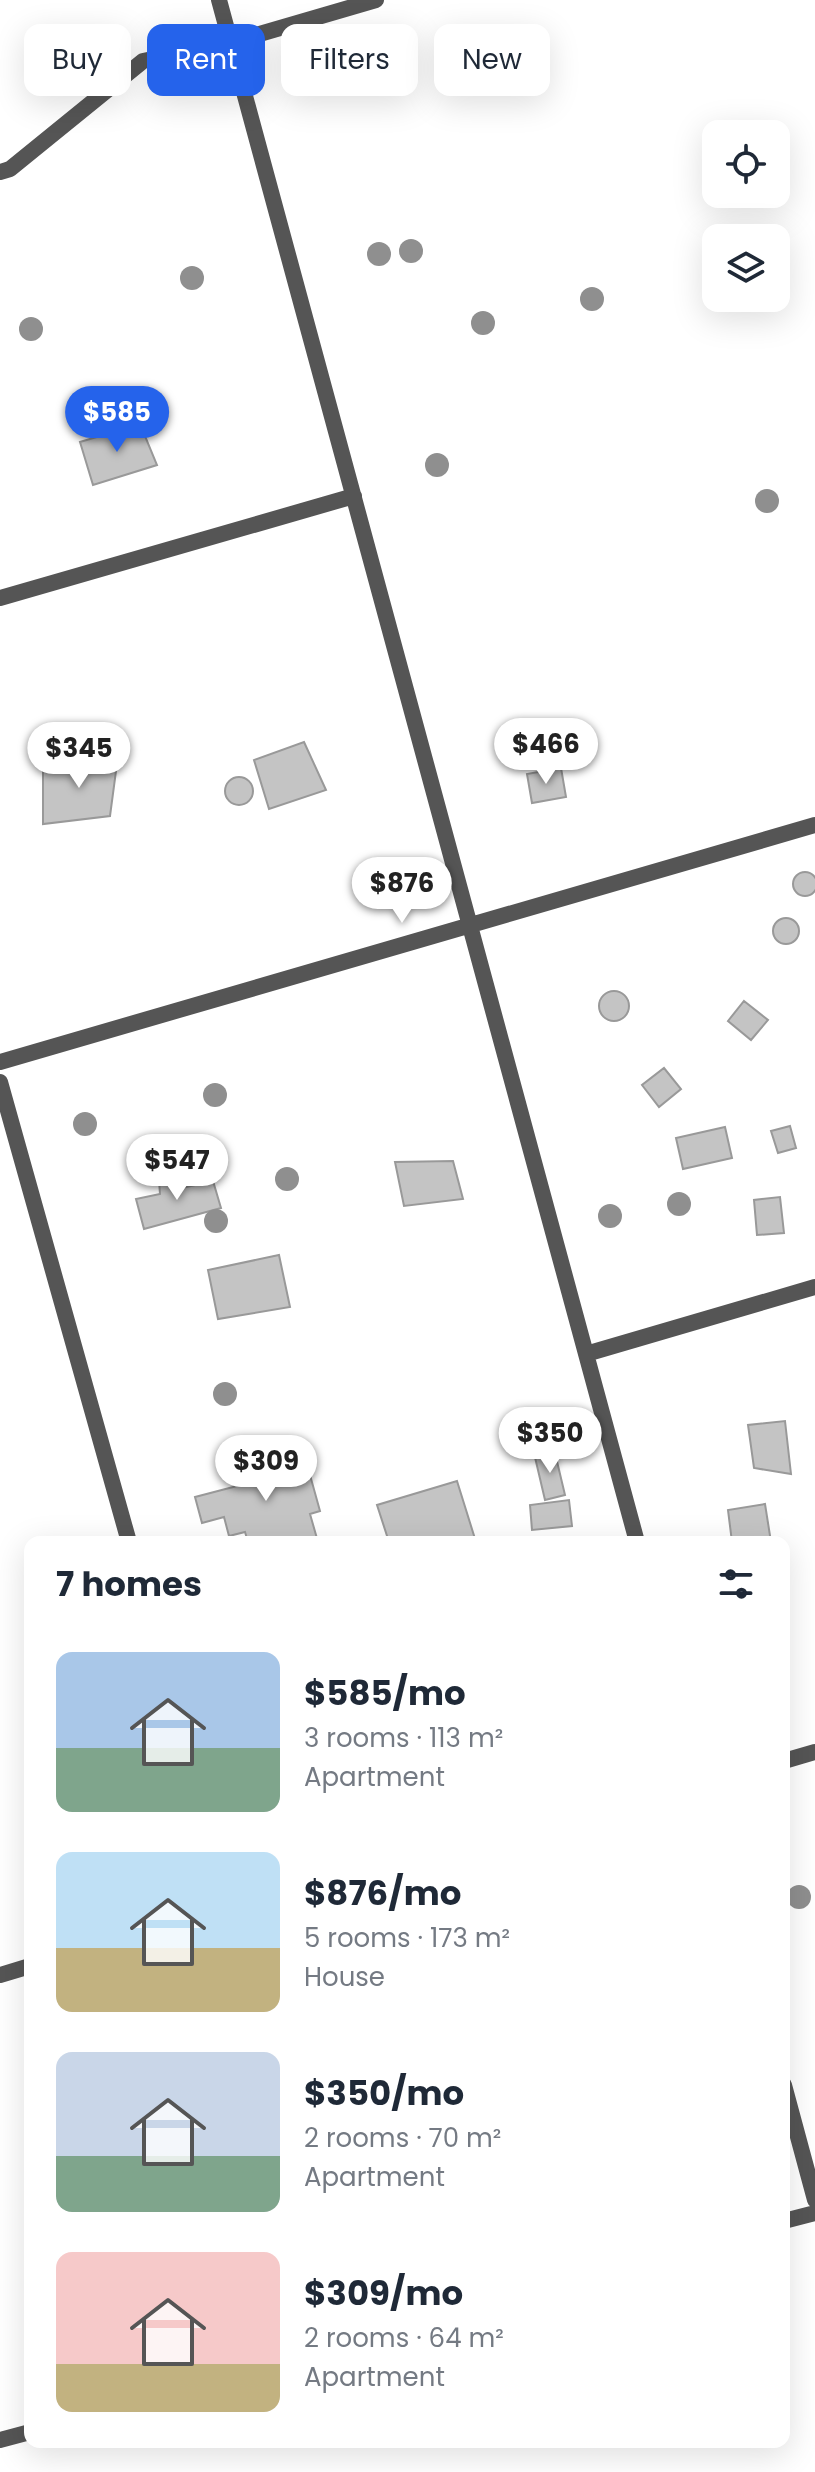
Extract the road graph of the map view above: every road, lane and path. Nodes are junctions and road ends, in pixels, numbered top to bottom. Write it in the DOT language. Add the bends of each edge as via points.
graph roads {
  1 [pos="219,0"];
  2 [pos="376,0"];
  3 [pos="226,24"];
  4 [pos="265,32"];
  5 [pos="147,60"];
  6 [pos="247,96"];
  7 [pos="0,172"];
  8 [pos="354,496"];
  9 [pos="0,598"];
  10 [pos="815,825"];
  11 [pos="470,926"];
  12 [pos="0,1062"];
  13 [pos="0,1082"];
  14 [pos="815,1287"];
  15 [pos="586,1354"];
  16 [pos="127,1536"];
  17 [pos="635,1536"];
  18 [pos="815,1752"];
  19 [pos="790,1759"];
  20 [pos="24,1968"];
  21 [pos="0,1975"];
  22 [pos="790,2107"];
  23 [pos="815,2200"];
  24 [pos="815,2213"];
  25 [pos="790,2219"];
  26 [pos="24,2434"];
  27 [pos="0,2440"];
  1 -- 3 [label="street"];
  2 -- 4 [label="street"];
  5 -- 7 [label="street"];
  6 -- 8 [label="street"];
  8 -- 9 [label="street"];
  8 -- 11 [label="street"];
  10 -- 11 [label="street"];
  11 -- 12 [label="street"];
  11 -- 15 [label="street"];
  13 -- 16 [label="street"];
  14 -- 15 [label="street"];
  15 -- 17 [label="street"];
  18 -- 19 [label="street"];
  20 -- 21 [label="street"];
  22 -- 23 [label="street"];
  24 -- 25 [label="street"];
  26 -- 27 [label="street"];
}
